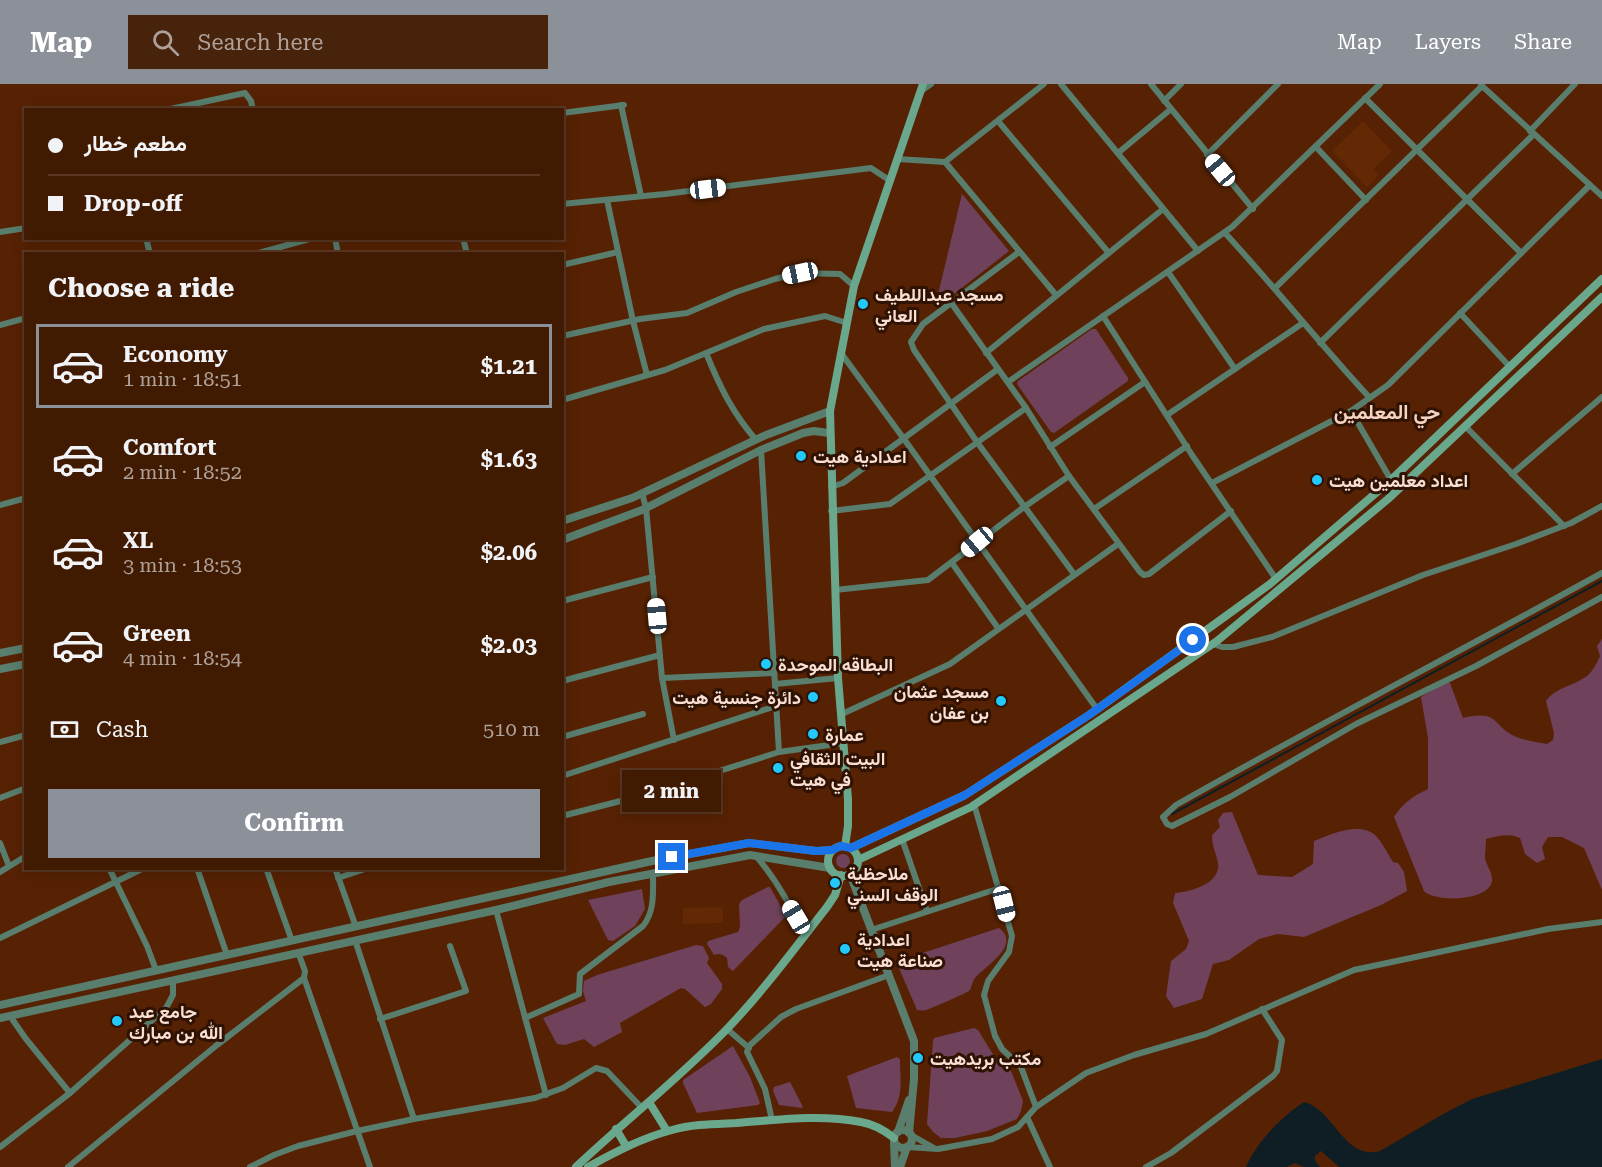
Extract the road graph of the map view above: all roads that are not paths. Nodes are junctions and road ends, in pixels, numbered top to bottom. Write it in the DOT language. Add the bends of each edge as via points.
graph roads {
  1 [pos="931,84"];
  2 [pos="1044,84"];
  3 [pos="1060,84"];
  4 [pos="1151,84"];
  5 [pos="1181,84"];
  6 [pos="1278,84"];
  7 [pos="1575,84"];
  8 [pos="1481,85"];
  9 [pos="1375,86"];
  10 [pos="921,88"];
  11 [pos="1365,98"];
  12 [pos="1164,101"];
  13 [pos="175,108"];
  14 [pos="252,108"];
  15 [pos="1171,109"];
  16 [pos="564,113"];
  17 [pos="998,121"];
  18 [pos="1532,133"];
  19 [pos="1316,147"];
  20 [pos="1417,150"];
  21 [pos="1118,153"];
  22 [pos="1207,155"];
  23 [pos="897,159"];
  24 [pos="945,162"];
  25 [pos="890,180"];
  26 [pos="1590,185"];
  27 [pos="641,196"];
  28 [pos="1602,196"];
  29 [pos="607,200"];
  30 [pos="1366,200"];
  31 [pos="1466,200"];
  32 [pos="564,204"];
  33 [pos="1163,209"];
  34 [pos="1253,209"];
  35 [pos="24,228"];
  36 [pos="0,232"];
  37 [pos="1225,233"];
  38 [pos="306,240"];
  39 [pos="1198,251"];
  40 [pos="262,252"];
  41 [pos="618,252"];
  42 [pos="1019,252"];
  43 [pos="1108,252"];
  44 [pos="1521,254"];
  45 [pos="564,265"];
  46 [pos="1168,272"];
  47 [pos="1602,279"];
  48 [pos="855,286"];
  49 [pos="1275,288"];
  50 [pos="1056,295"];
  51 [pos="1602,297"];
  52 [pos="952,304"];
  53 [pos="1460,313"];
  54 [pos="1103,316"];
  55 [pos="24,319"];
  56 [pos="633,321"];
  57 [pos="847,323"];
  58 [pos="1303,323"];
  59 [pos="0,325"];
  60 [pos="564,336"];
  61 [pos="1320,344"];
  62 [pos="706,353"];
  63 [pos="841,353"];
  64 [pos="986,353"];
  65 [pos="1510,368"];
  66 [pos="998,369"];
  67 [pos="1235,369"];
  68 [pos="647,375"];
  69 [pos="1008,382"];
  70 [pos="1145,382"];
  71 [pos="1602,396"];
  72 [pos="1370,397"];
  73 [pos="564,399"];
  74 [pos="951,404"];
  75 [pos="1026,408"];
  76 [pos="830,411"];
  77 [pos="1351,411"];
  78 [pos="1167,415"];
  79 [pos="1465,426"];
  80 [pos="829,433"];
  81 [pos="904,439"];
  82 [pos="756,440"];
  83 [pos="977,442"];
  84 [pos="1187,446"];
  85 [pos="1050,447"];
  86 [pos="761,450"];
  87 [pos="1512,474"];
  88 [pos="930,476"];
  89 [pos="1069,476"];
  90 [pos="1391,480"];
  91 [pos="1212,483"];
  92 [pos="831,487"];
  93 [pos="642,493"];
  94 [pos="24,499"];
  95 [pos="0,505"];
  96 [pos="1602,506"];
  97 [pos="1024,507"];
  98 [pos="646,508"];
  99 [pos="1094,509"];
  100 [pos="831,511"];
  101 [pos="1231,512"];
  102 [pos="564,520"];
  103 [pos="1564,526"];
  104 [pos="564,539"];
  105 [pos="977,542"];
  106 [pos="1118,544"];
  107 [pos="952,563"];
  108 [pos="1602,573"];
  109 [pos="1074,574"];
  110 [pos="653,577"];
  111 [pos="1276,579"];
  112 [pos="835,590"];
  113 [pos="1602,597"];
  114 [pos="564,600"];
  115 [pos="1025,610"];
  116 [pos="998,628"];
  117 [pos="1213,644"];
  118 [pos="24,648"];
  119 [pos="0,653"];
  120 [pos="1174,654"];
  121 [pos="660,655"];
  122 [pos="24,664"];
  123 [pos="1182,665"];
  124 [pos="0,669"];
  125 [pos="774,673"];
  126 [pos="663,678"];
  127 [pos="838,678"];
  128 [pos="564,680"];
  129 [pos="775,684"];
  130 [pos="776,706"];
  131 [pos="1097,709"];
  132 [pos="643,714"];
  133 [pos="842,714"];
  134 [pos="24,736"];
  135 [pos="564,736"];
  136 [pos="674,740"];
  137 [pos="0,742"];
  138 [pos="844,743"];
  139 [pos="779,752"];
  140 [pos="564,775"];
  141 [pos="24,789"];
  142 [pos="0,798"];
  143 [pos="974,804"];
  144 [pos="564,815"];
  145 [pos="902,839"];
  146 [pos="0,843"];
  147 [pos="848,847"];
  148 [pos="832,850"];
  149 [pos="755,856"];
  150 [pos="24,857"];
  151 [pos="858,860"];
  152 [pos="9,866"];
  153 [pos="830,868"];
  154 [pos="110,870"];
  155 [pos="140,870"];
  156 [pos="198,870"];
  157 [pos="267,870"];
  158 [pos="336,870"];
  159 [pos="362,870"];
  160 [pos="0,872"];
  161 [pos="653,873"];
  162 [pos="845,874"];
  163 [pos="338,878"];
  164 [pos="116,882"];
  165 [pos="1000,888"];
  166 [pos="496,910"];
  167 [pos="927,911"];
  168 [pos="1602,922"];
  169 [pos="356,927"];
  170 [pos="871,930"];
  171 [pos="804,935"];
  172 [pos="0,938"];
  173 [pos="355,940"];
  174 [pos="292,941"];
  175 [pos="450,946"];
  176 [pos="298,952"];
  177 [pos="227,955"];
  178 [pos="156,970"];
  179 [pos="147,972"];
  180 [pos="889,975"];
  181 [pos="304,978"];
  182 [pos="173,980"];
  183 [pos="148,985"];
  184 [pos="0,1005"];
  185 [pos="1262,1009"];
  186 [pos="10,1016"];
  187 [pos="0,1018"];
  188 [pos="525,1018"];
  189 [pos="380,1019"];
  190 [pos="726,1029"];
  191 [pos="749,1048"];
  192 [pos="913,1090"];
  193 [pos="70,1093"];
  194 [pos="546,1095"];
  195 [pos="645,1105"];
  196 [pos="1036,1107"];
  197 [pos="1027,1117"];
  198 [pos="414,1119"];
  199 [pos="772,1120"];
  200 [pos="616,1129"];
  201 [pos="357,1131"];
  202 [pos="667,1131"];
  203 [pos="910,1134"];
  204 [pos="895,1137"];
  205 [pos="626,1146"];
  206 [pos="0,1147"];
  207 [pos="907,1147"];
  208 [pos="938,1149"];
  209 [pos="68,1167"];
  210 [pos="250,1167"];
  211 [pos="370,1167"];
  212 [pos="576,1167"];
  213 [pos="588,1167"];
  214 [pos="894,1167"];
  215 [pos="900,1167"];
  216 [pos="1050,1167"];
  217 [pos="1146,1167"];
  1 -- 10 [label="street"];
  2 -- 17 [label="street"];
  3 -- 21 [label="street"];
  4 -- 12 [label="street"];
  5 -- 12 [label="street"];
  6 -- 22 [label="street"];
  7 -- 18 [label="street"];
  8 -- 18 [label="street"];
  8 -- 20 [label="street"];
  9 -- 11 [label="street"];
  10 -- 23 [label="main road"];
  11 -- 19 [label="street"];
  11 -- 20 [label="street"];
  12 -- 15 [label="street"];
  13 -- 14 [label="street" via="245,93"];
  15 -- 21 [label="street"];
  15 -- 22 [label="street"];
  16 -- 27 [label="street" via="622,105"];
  17 -- 24 [label="street"];
  17 -- 43 [label="street"];
  18 -- 26 [label="street"];
  18 -- 31 [label="street"];
  19 -- 30 [label="street"];
  19 -- 34 [label="street"];
  20 -- 30 [label="street"];
  20 -- 31 [label="street"];
  21 -- 33 [label="street"];
  22 -- 34 [label="street"];
  23 -- 24 [label="street"];
  23 -- 25 [label="main road"];
  24 -- 42 [label="street"];
  25 -- 27 [label="street" via="871,168"];
  25 -- 48 [label="main road"];
  26 -- 28 [label="street"];
  26 -- 44 [label="street"];
  27 -- 29 [label="street"];
  29 -- 32 [label="street"];
  29 -- 41 [label="street"];
  30 -- 49 [label="street"];
  31 -- 44 [label="street"];
  31 -- 61 [label="street"];
  33 -- 39 [label="street"];
  33 -- 43 [label="street"];
  34 -- 37 [label="street"];
  35 -- 36 [label="street"];
  37 -- 39 [label="street"];
  37 -- 49 [label="street"];
  38 -- 40 [label="street"];
  39 -- 46 [label="street"];
  41 -- 45 [label="street"];
  41 -- 56 [label="street"];
  42 -- 50 [label="street"];
  42 -- 52 [label="street"];
  43 -- 50 [label="street"];
  44 -- 53 [label="street"];
  46 -- 54 [label="street"];
  46 -- 67 [label="street"];
  47 -- 65 [label="main road"];
  48 -- 56 [label="street" via="840,274 800,273 687,313"];
  48 -- 57 [label="main road"];
  49 -- 58 [label="street"];
  50 -- 64 [label="street"];
  51 -- 79 [label="main road"];
  52 -- 64 [label="street"];
  52 -- 74 [label="street" via="922,324 911,342"];
  53 -- 65 [label="street"];
  53 -- 72 [label="street" via="1388,385"];
  54 -- 69 [label="street"];
  54 -- 70 [label="street"];
  55 -- 59 [label="street"];
  56 -- 60 [label="street"];
  56 -- 68 [label="street"];
  57 -- 62 [label="street" via="825,316 814,318 764,329"];
  57 -- 63 [label="main road"];
  58 -- 61 [label="street"];
  58 -- 67 [label="street"];
  61 -- 72 [label="street"];
  62 -- 68 [label="street"];
  62 -- 82 [label="street" via="738,419"];
  63 -- 76 [label="main road"];
  63 -- 81 [label="street"];
  64 -- 66 [label="street"];
  65 -- 90 [label="main road"];
  66 -- 69 [label="street"];
  66 -- 74 [label="street"];
  67 -- 78 [label="street"];
  68 -- 73 [label="street"];
  69 -- 75 [label="street"];
  70 -- 78 [label="street"];
  70 -- 85 [label="street"];
  71 -- 87 [label="street"];
  72 -- 77 [label="street"];
  74 -- 81 [label="street"];
  74 -- 83 [label="street"];
  75 -- 83 [label="street"];
  75 -- 85 [label="street"];
  76 -- 80 [label="main road"];
  76 -- 82 [label="street"];
  77 -- 90 [label="street"];
  77 -- 91 [label="street"];
  78 -- 84 [label="street"];
  79 -- 87 [label="street"];
  79 -- 117 [label="main road" via="1388,499"];
  80 -- 86 [label="street" via="803,433"];
  80 -- 92 [label="main road"];
  81 -- 88 [label="street"];
  81 -- 92 [label="street" via="843,483"];
  82 -- 93 [label="street"];
  83 -- 88 [label="street"];
  83 -- 97 [label="street"];
  84 -- 91 [label="street"];
  84 -- 99 [label="street"];
  85 -- 89 [label="street"];
  86 -- 98 [label="street"];
  86 -- 125 [label="street"];
  87 -- 103 [label="street"];
  88 -- 100 [label="street" via="890,504"];
  88 -- 105 [label="street"];
  89 -- 97 [label="street"];
  89 -- 99 [label="street"];
  90 -- 111 [label="main road"];
  91 -- 101 [label="street"];
  92 -- 100 [label="main road"];
  93 -- 98 [label="street"];
  93 -- 102 [label="street"];
  94 -- 95 [label="street"];
  96 -- 103 [label="street"];
  97 -- 105 [label="street"];
  97 -- 109 [label="street"];
  98 -- 104 [label="street"];
  98 -- 110 [label="street"];
  99 -- 106 [label="street"];
  100 -- 112 [label="main road"];
  101 -- 106 [label="street" via="1149,574 1144,575"];
  101 -- 111 [label="street"];
  103 -- 117 [label="street" via="1423,575 1272,637 1233,647"];
  105 -- 107 [label="street"];
  105 -- 115 [label="street"];
  106 -- 109 [label="street"];
  107 -- 112 [label="street" via="928,580"];
  107 -- 116 [label="street"];
  108 -- 113 [label="street" via="1296,736 1176,804 1163,817 1172,826 1230,797 1356,724 1476,666"];
  109 -- 115 [label="street"];
  110 -- 114 [label="street"];
  110 -- 121 [label="street"];
  111 -- 120 [label="main road"];
  112 -- 127 [label="main road"];
  115 -- 116 [label="street"];
  115 -- 131 [label="street"];
  116 -- 133 [label="street" via="950,664"];
  117 -- 123 [label="main road"];
  118 -- 119 [label="street"];
  120 -- 123 [label="main road"];
  120 -- 131 [label="main road"];
  121 -- 126 [label="street"];
  121 -- 128 [label="street"];
  122 -- 124 [label="street"];
  123 -- 143 [label="main road"];
  125 -- 126 [label="street"];
  125 -- 129 [label="street"];
  126 -- 136 [label="street"];
  127 -- 129 [label="street"];
  127 -- 133 [label="main road"];
  129 -- 130 [label="street"];
  130 -- 136 [label="street"];
  130 -- 139 [label="street"];
  131 -- 147 [label="main road" via="965,795"];
  132 -- 135 [label="street"];
  133 -- 138 [label="main road"];
  134 -- 137 [label="street"];
  136 -- 140 [label="street"];
  138 -- 139 [label="street"];
  138 -- 147 [label="main road"];
  139 -- 144 [label="street" via="644,795"];
  141 -- 142 [label="street"];
  143 -- 145 [label="main road"];
  143 -- 165 [label="street"];
  145 -- 151 [label="main road"];
  145 -- 167 [label="street"];
  146 -- 152 [label="street"];
  147 -- 148 [label="main road"];
  147 -- 151 [label="main road"];
  148 -- 153 [label="main road" via="828,858"];
  148 -- 169 [label="street" via="749,843"];
  149 -- 153 [label="street"];
  149 -- 161 [label="street"];
  149 -- 171 [label="street" via="766,868"];
  150 -- 152 [label="street"];
  151 -- 162 [label="main road" via="856,868"];
  152 -- 160 [label="street"];
  153 -- 162 [label="main road"];
  154 -- 164 [label="street"];
  155 -- 164 [label="street"];
  156 -- 177 [label="street"];
  157 -- 174 [label="street"];
  158 -- 163 [label="street"];
  159 -- 163 [label="street"];
  161 -- 166 [label="street"];
  161 -- 188 [label="street" via="652,908 643,926 580,974 579,994"];
  162 -- 170 [label="street"];
  162 -- 171 [label="main road" via="831,901"];
  163 -- 169 [label="street"];
  164 -- 172 [label="street"];
  164 -- 178 [label="street"];
  165 -- 167 [label="street"];
  165 -- 196 [label="street" via="1011,944 988,981 984,995 994,1036 1021,1067"];
  166 -- 173 [label="street"];
  166 -- 188 [label="street"];
  167 -- 170 [label="street"];
  168 -- 185 [label="street" via="1548,929 1354,970"];
  169 -- 174 [label="street"];
  170 -- 180 [label="street"];
  171 -- 190 [label="main road"];
  173 -- 176 [label="street"];
  173 -- 189 [label="street"];
  174 -- 177 [label="street"];
  175 -- 189 [label="street" via="466,991"];
  176 -- 181 [label="street" via="306,971"];
  176 -- 182 [label="street"];
  177 -- 178 [label="street"];
  178 -- 179 [label="street"];
  179 -- 183 [label="street"];
  179 -- 184 [label="street"];
  180 -- 191 [label="street" via="796,1009 758,1036"];
  180 -- 192 [label="street" via="914,1041"];
  181 -- 201 [label="street"];
  181 -- 209 [label="street"];
  182 -- 183 [label="street"];
  182 -- 193 [label="street" via="173,995 166,1008"];
  183 -- 186 [label="street"];
  185 -- 196 [label="street" via="1206,1034 1086,1073"];
  185 -- 217 [label="street" via="1282,1040 1273,1077 1171,1154"];
  186 -- 187 [label="street"];
  186 -- 193 [label="street"];
  188 -- 194 [label="street"];
  189 -- 198 [label="street"];
  190 -- 191 [label="street"];
  190 -- 195 [label="main road"];
  191 -- 199 [label="street" via="747,1052 765,1089"];
  192 -- 203 [label="street"];
  192 -- 204 [label="street"];
  193 -- 206 [label="street"];
  194 -- 195 [label="street" via="592,1068 600,1068"];
  194 -- 198 [label="street"];
  195 -- 200 [label="main road"];
  195 -- 202 [label="main road"];
  196 -- 197 [label="street"];
  197 -- 208 [label="street" via="1018,1127 992,1139"];
  197 -- 216 [label="street"];
  198 -- 201 [label="street"];
  199 -- 202 [label="main road"];
  199 -- 204 [label="main road" via="859,1122"];
  200 -- 205 [label="main road"];
  200 -- 212 [label="main road"];
  201 -- 210 [label="street" via="298,1146"];
  201 -- 211 [label="street"];
  202 -- 205 [label="main road"];
  203 -- 204 [label="street" via="905,1130"];
  203 -- 207 [label="street" via="912,1141"];
  203 -- 208 [label="street"];
  204 -- 207 [label="street" via="900,1148"];
  204 -- 214 [label="street"];
  205 -- 213 [label="main road"];
  207 -- 208 [label="street"];
  207 -- 215 [label="street"];
}
